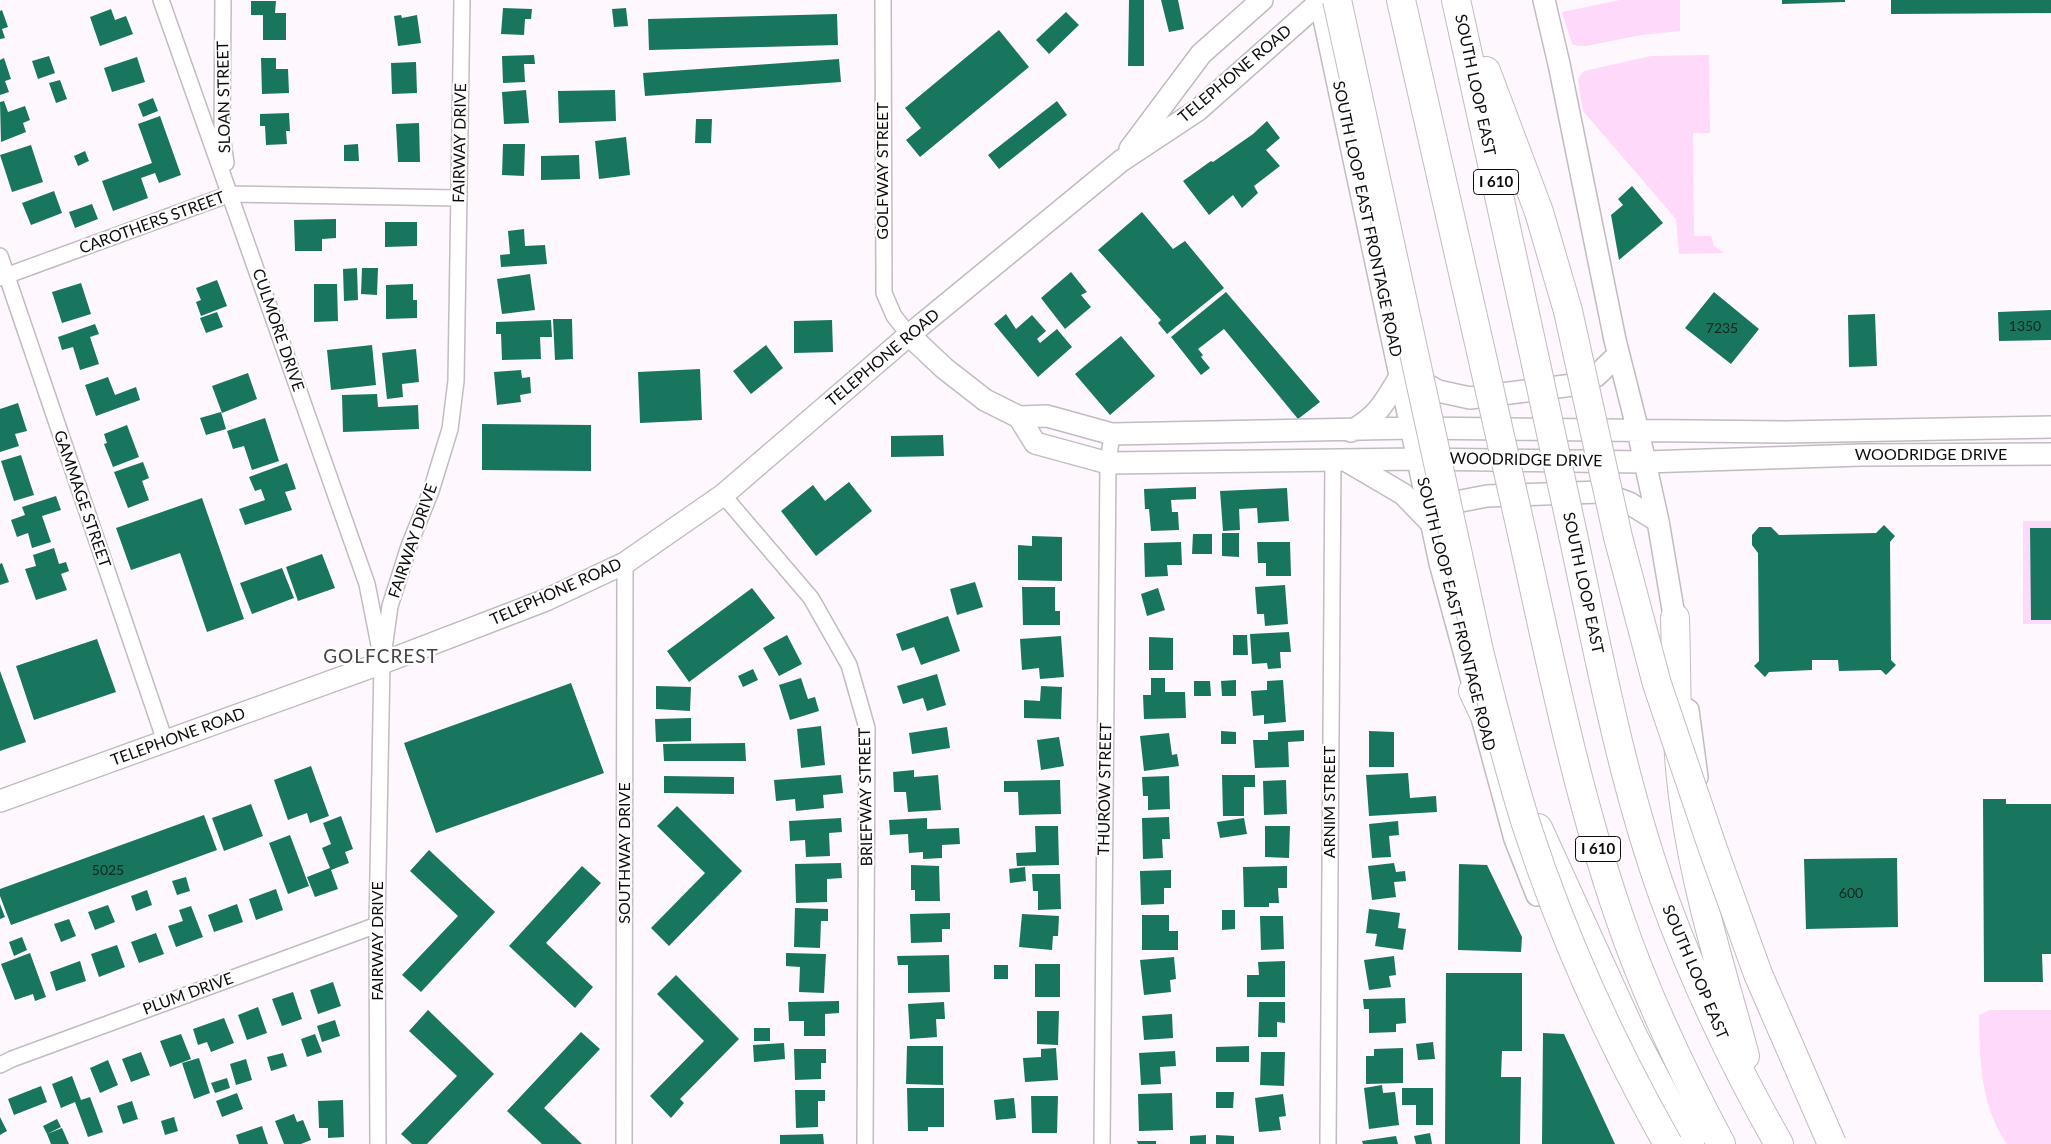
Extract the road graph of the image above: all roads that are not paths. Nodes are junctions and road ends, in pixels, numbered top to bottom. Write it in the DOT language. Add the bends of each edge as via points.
graph roads {
  1 [pos="161,0"];
  2 [pos="223,0"];
  3 [pos="462,0"];
  4 [pos="882,0"];
  5 [pos="1262,0"];
  6 [pos="1325,0"];
  7 [pos="1458,0"];
  8 [pos="1544,0"];
  9 [pos="1404,13"];
  10 [pos="1121,161"];
  11 [pos="230,194"];
  12 [pos="459,198"];
  13 [pos="0,256"];
  14 [pos="3,276"];
  15 [pos="909,335"];
  16 [pos="1618,355"];
  17 [pos="1400,373"];
  18 [pos="1019,417"];
  19 [pos="2051,427"];
  20 [pos="1412,428"];
  21 [pos="1351,431"];
  22 [pos="1638,431"];
  23 [pos="1112,434"];
  24 [pos="2051,454"];
  25 [pos="1417,459"];
  26 [pos="1339,460"];
  27 [pos="1645,462"];
  28 [pos="1108,463"];
  29 [pos="723,495"];
  30 [pos="1658,521"];
  31 [pos="1431,523"];
  32 [pos="625,563"];
  33 [pos="1675,618"];
  34 [pos="382,664"];
  35 [pos="1473,691"];
  36 [pos="165,741"];
  37 [pos="0,801"];
  38 [pos="378,925"];
  39 [pos="0,1065"];
  40 [pos="1760,1111"];
  41 [pos="378,1144"];
  42 [pos="624,1144"];
  43 [pos="865,1144"];
  44 [pos="1102,1144"];
  45 [pos="1328,1144"];
  46 [pos="1656,1144"];
  47 [pos="1668,1144"];
  48 [pos="1690,1144"];
  49 [pos="1721,1144"];
  50 [pos="1779,1144"];
  51 [pos="1833,1144"];
  1 -- 11 [label="street, CULMORE DRIVE"];
  2 -- 11 [label="street, SLOAN STREET" via="222,135"];
  3 -- 12 [label="street, FAIRWAY DRIVE"];
  4 -- 15 [label="street, GOLFWAY STREET" via="884,293 894,316"];
  5 -- 10 [label="main road, TELEPHONE ROAD" via="1201,54"];
  6 -- 10 [label="main road, TELEPHONE ROAD" via="1198,110"];
  6 -- 17 [label="main road, SOUTH LOOP EAST FRONTAGE ROAD"];
  6 -- 47 [label="highway, bridge" via="1479,651 1528,829 1564,929 1608,1031"];
  7 -- 40 [label="highway, SOUTH LOOP EAST / I 610, bridge" via="1624,764 1664,896 1688,961"];
  7 -- 51 [label="highway, bridge" via="1539,212 1568,311 1618,537 1657,684 1758,974"];
  8 -- 16 [label="main road"];
  9 -- 49 [label="highway, I 610, bridge" via="1579,785 1619,917 1669,1042"];
  10 -- 15 [label="main road, TELEPHONE ROAD"];
  11 -- 12 [label="street, CAROTHERS STREET"];
  11 -- 14 [label="street, CAROTHERS STREET"];
  11 -- 34 [label="street, CULMORE DRIVE" via="367,584"];
  12 -- 34 [label="street, FAIRWAY DRIVE" via="456,381 450,429 390,606"];
  13 -- 14 [label="street, GAMMAGE STREET"];
  14 -- 36 [label="street, GAMMAGE STREET"];
  15 -- 18 [label="main road, WOODRIDGE DRIVE" via="985,400"];
  15 -- 29 [label="main road, TELEPHONE ROAD"];
  16 -- 17 [label="main road" via="1596,376 1573,385 1470,398 1438,391"];
  16 -- 22 [label="main road"];
  17 -- 20 [label="main road, SOUTH LOOP EAST FRONTAGE ROAD"];
  17 -- 21 [label="main road" via="1380,410"];
  18 -- 23 [label="main road, WOODRIDGE DRIVE" via="1047,416"];
  18 -- 28 [label="main road, WOODRIDGE DRIVE" via="1035,443"];
  19 -- 22 [label="main road, WOODRIDGE DRIVE"];
  20 -- 21 [label="main road, WOODRIDGE DRIVE"];
  20 -- 22 [label="main road, WOODRIDGE DRIVE"];
  20 -- 25 [label="main road, SOUTH LOOP EAST FRONTAGE ROAD"];
  21 -- 23 [label="main road, WOODRIDGE DRIVE"];
  22 -- 27 [label="main road"];
  23 -- 28 [label="street, THUROW STREET"];
  24 -- 27 [label="main road, WOODRIDGE DRIVE" via="1861,455"];
  25 -- 26 [label="main road, WOODRIDGE DRIVE"];
  25 -- 27 [label="main road, WOODRIDGE DRIVE"];
  25 -- 31 [label="main road, SOUTH LOOP EAST FRONTAGE ROAD"];
  26 -- 28 [label="main road, WOODRIDGE DRIVE"];
  26 -- 31 [label="main road" via="1403,494"];
  26 -- 45 [label="street, ARNIM STREET"];
  27 -- 30 [label="main road"];
  28 -- 44 [label="street, THUROW STREET"];
  29 -- 32 [label="main road, TELEPHONE ROAD"];
  29 -- 43 [label="street, BRIEFWAY STREET" via="811,598 849,665 867,728"];
  30 -- 31 [label="main road" via="1629,503 1600,492 1487,496 1456,502"];
  30 -- 33 [label="main road"];
  31 -- 35 [label="main road, SOUTH LOOP EAST FRONTAGE ROAD"];
  32 -- 34 [label="main road, TELEPHONE ROAD" via="546,600"];
  32 -- 42 [label="street, SOUTHWAY DRIVE"];
  33 -- 40 [label="highway" via="1678,732 1684,809 1692,857"];
  33 -- 51 [label="main road" via="1701,802 1731,918 1769,1026"];
  34 -- 36 [label="main road, TELEPHONE ROAD"];
  34 -- 38 [label="street, FAIRWAY DRIVE"];
  35 -- 46 [label="main road, SOUTH LOOP EAST FRONTAGE ROAD" via="1515,839 1539,900 1586,1012"];
  35 -- 48 [label="highway" via="1632,1036"];
  36 -- 37 [label="main road, TELEPHONE ROAD"];
  38 -- 39 [label="street, PLUM DRIVE"];
  38 -- 41 [label="street, FAIRWAY DRIVE"];
  40 -- 50 [label="highway, SOUTH LOOP EAST / I 610"];
}
